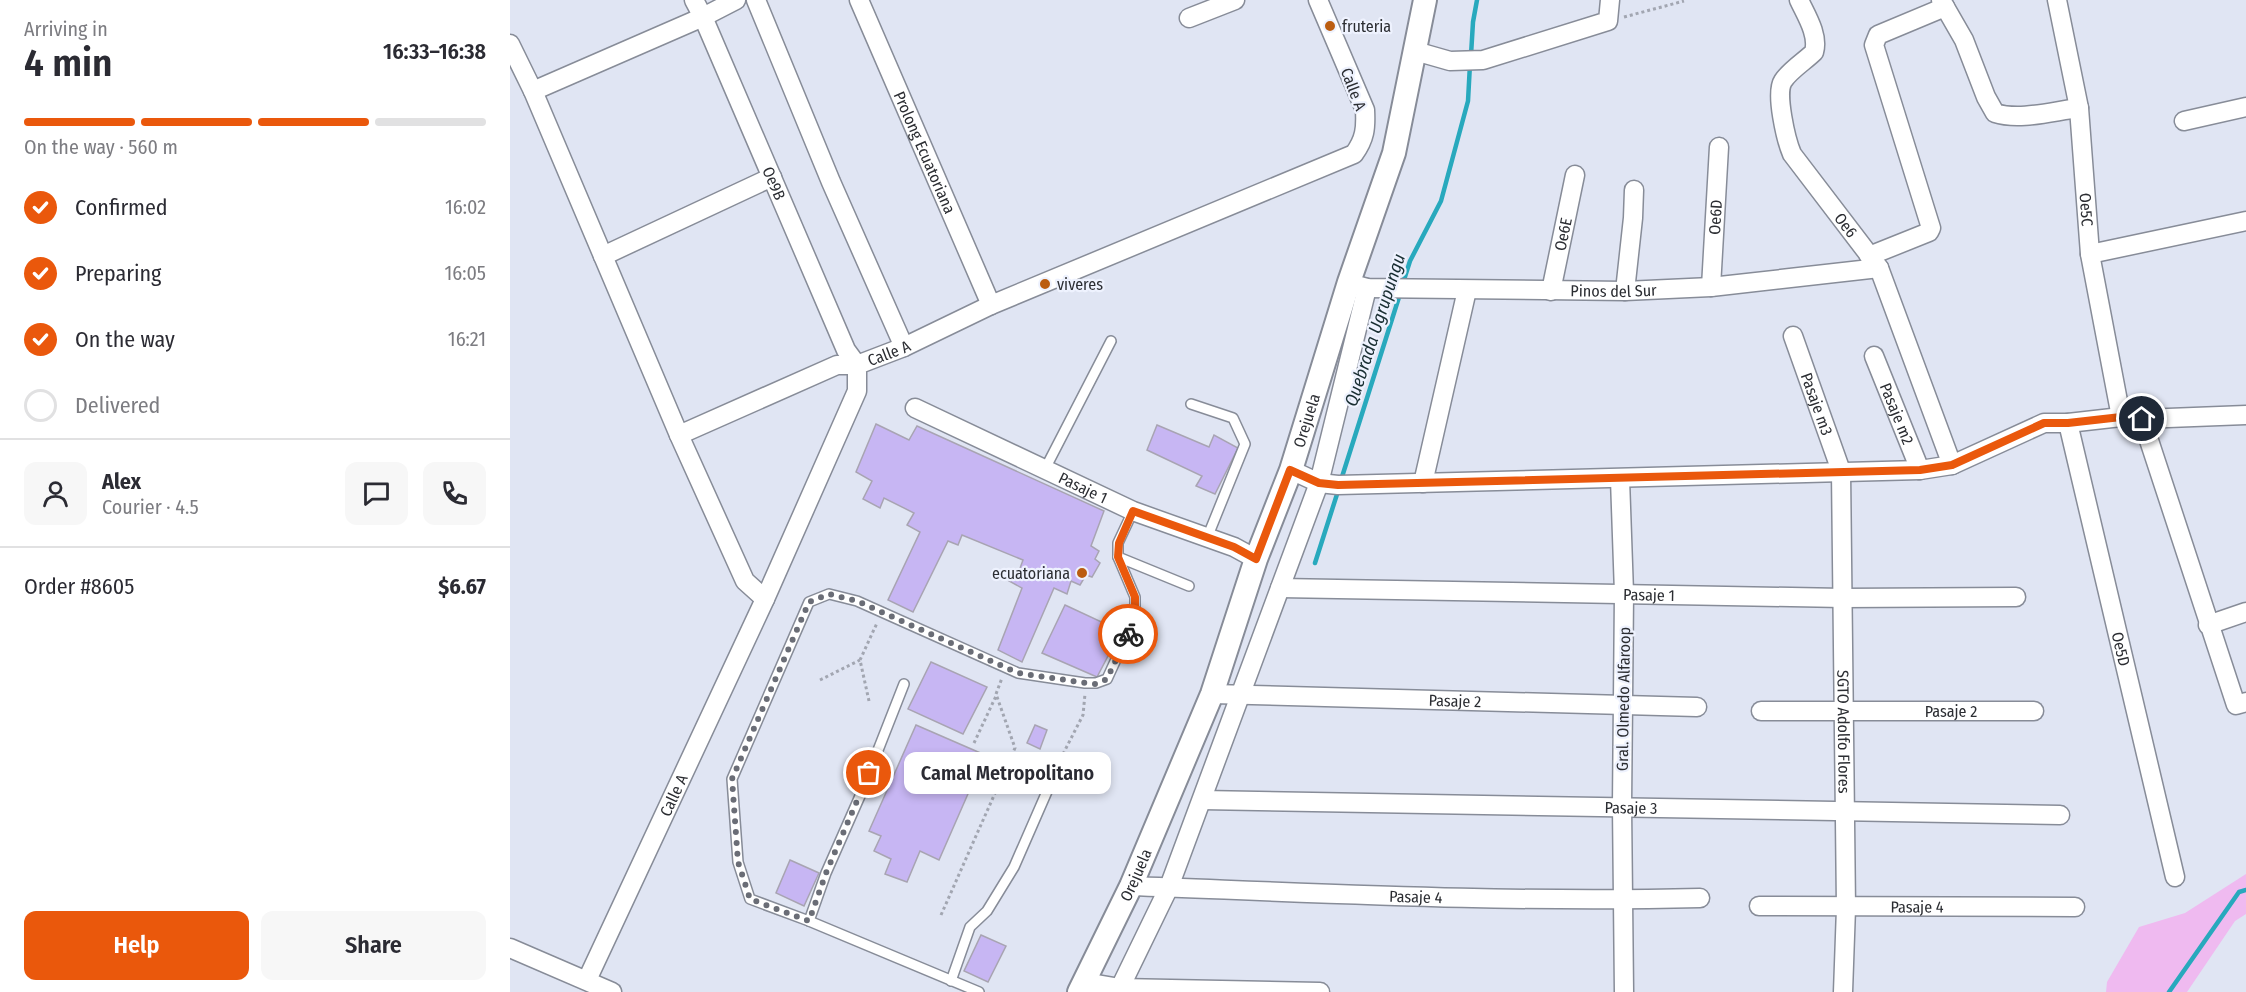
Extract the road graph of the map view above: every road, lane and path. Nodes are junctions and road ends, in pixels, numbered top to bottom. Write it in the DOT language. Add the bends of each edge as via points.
graph roads {
  1 [pos="694,0"];
  2 [pos="736,0"];
  3 [pos="756,0"];
  4 [pos="859,0"];
  5 [pos="1235,0"];
  6 [pos="1318,0"];
  7 [pos="1425,0"];
  8 [pos="1610,0"];
  9 [pos="1799,0"];
  10 [pos="2057,0"];
  11 [pos="1684,1"];
  12 [pos="1943,3"];
  13 [pos="703,17"];
  14 [pos="1189,18"];
  15 [pos="1608,21"];
  16 [pos="510,44"];
  17 [pos="1415,51"];
  18 [pos="532,91"];
  19 [pos="2246,107"];
  20 [pos="2079,108"];
  21 [pos="2184,121"];
  22 [pos="1719,147"];
  23 [pos="1575,175"];
  24 [pos="772,177"];
  25 [pos="1634,190"];
  26 [pos="2246,221"];
  27 [pos="2090,254"];
  28 [pos="603,256"];
  29 [pos="1874,262"];
  30 [pos="1358,285"];
  31 [pos="1711,287"];
  32 [pos="1467,290"];
  33 [pos="1551,291"];
  34 [pos="1624,291"];
  35 [pos="991,305"];
  36 [pos="1793,336"];
  37 [pos="1111,340"];
  38 [pos="904,347"];
  39 [pos="1874,356"];
  40 [pos="857,365"];
  41 [pos="1191,404"];
  42 [pos="915,408"];
  43 [pos="2246,415"];
  44 [pos="2121,417"];
  45 [pos="2142,419"];
  46 [pos="2068,423"];
  47 [pos="679,435"];
  48 [pos="1952,465"];
  49 [pos="1045,469"];
  50 [pos="1290,470"];
  51 [pos="1920,470"];
  52 [pos="1841,471"];
  53 [pos="1620,479"];
  54 [pos="1319,483"];
  55 [pos="1423,483"];
  56 [pos="1133,511"];
  57 [pos="1207,538"];
  58 [pos="1118,557"];
  59 [pos="1256,559"];
  60 [pos="1189,586"];
  61 [pos="1281,588"];
  62 [pos="1624,593"];
  63 [pos="2016,597"];
  64 [pos="1844,598"];
  65 [pos="765,599"];
  66 [pos="2246,612"];
  67 [pos="881,613"];
  68 [pos="2208,624"];
  69 [pos="860,660"];
  70 [pos="1006,668"];
  71 [pos="820,680"];
  72 [pos="1086,683"];
  73 [pos="904,684"];
  74 [pos="996,694"];
  75 [pos="1212,694"];
  76 [pos="1238,696"];
  77 [pos="869,701"];
  78 [pos="2241,703"];
  79 [pos="1623,705"];
  80 [pos="1697,706"];
  81 [pos="1761,711"];
  82 [pos="2034,711"];
  83 [pos="1844,712"];
  84 [pos="974,743"];
  85 [pos="1059,764"];
  86 [pos="1202,800"];
  87 [pos="1622,806"];
  88 [pos="1845,812"];
  89 [pos="2060,814"];
  90 [pos="2175,877"];
  91 [pos="1131,886"];
  92 [pos="1169,887"];
  93 [pos="1700,898"];
  94 [pos="1623,900"];
  95 [pos="1759,906"];
  96 [pos="2075,907"];
  97 [pos="1846,908"];
  98 [pos="941,915"];
  99 [pos="809,921"];
  100 [pos="510,948"];
  101 [pos="587,980"];
  102 [pos="951,981"];
  103 [pos="1082,987"];
  104 [pos="1119,990"];
  105 [pos="1230,991"];
  106 [pos="612,992"];
  107 [pos="979,992"];
  108 [pos="1320,992"];
  109 [pos="1624,992"];
  110 [pos="1843,992"];
  1 -- 13 [label="street, Oe9B"];
  2 -- 13 [label="street"];
  3 -- 38 [label="street"];
  4 -- 35 [label="street, Prolong Ecuatoriana"];
  5 -- 14 [label="street"];
  6 -- 35 [label="street, Calle A" via="1365,110 1366,130 1354,154"];
  7 -- 17 [label="street, Orejuela"];
  8 -- 15 [label="street"];
  9 -- 29 [label="street, Oe6" via="1816,46 1781,86 1788,143 1792,154"];
  10 -- 20 [label="street, Oe5C"];
  11 -- 15 [label="path"];
  12 -- 20 [label="street" via="1964,40 1995,113 2004,116"];
  12 -- 29 [label="street, Pinos del Sur" via="1875,40 1931,228"];
  13 -- 18 [label="street"];
  13 -- 24 [label="street, Oe9B"];
  15 -- 17 [label="street" via="1483,60 1450,61"];
  16 -- 18 [label="street"];
  17 -- 30 [label="street, Orejuela" via="1394,153"];
  18 -- 28 [label="street"];
  19 -- 21 [label="street"];
  20 -- 27 [label="street, Oe5C"];
  22 -- 31 [label="street, Oe6D"];
  23 -- 33 [label="street, Oe6E"];
  24 -- 28 [label="street"];
  24 -- 40 [label="street, Oe9B" via="846,350"];
  25 -- 34 [label="street"];
  26 -- 27 [label="street"];
  27 -- 44 [label="street, Oe5C"];
  28 -- 47 [label="street"];
  29 -- 31 [label="street, Pinos del Sur"];
  29 -- 48 [label="street, Oe6"];
  30 -- 32 [label="street, Pinos del Sur"];
  30 -- 50 [label="street, Orejuela"];
  30 -- 54 [label="street"];
  31 -- 34 [label="street, Pinos del Sur"];
  32 -- 33 [label="street, Pinos del Sur"];
  32 -- 55 [label="street"];
  33 -- 34 [label="street, Pinos del Sur"];
  35 -- 38 [label="street, Calle A"];
  36 -- 52 [label="street, Pasaje m3"];
  37 -- 49 [label="lane"];
  38 -- 40 [label="street, Calle A"];
  39 -- 51 [label="street, Pasaje m2"];
  40 -- 47 [label="street" via="837,365"];
  40 -- 65 [label="street, Calle A" via="857,391"];
  41 -- 57 [label="lane" via="1233,418 1245,444"];
  42 -- 49 [label="street, Pasaje 1"];
  43 -- 45 [label="street"];
  44 -- 45 [label="street"];
  44 -- 46 [label="street"];
  45 -- 68 [label="street"];
  46 -- 48 [label="street" via="2038,424"];
  46 -- 90 [label="street, Oe5D"];
  47 -- 65 [label="street" via="745,581"];
  48 -- 51 [label="street"];
  49 -- 56 [label="street, Pasaje 1"];
  50 -- 54 [label="street"];
  50 -- 59 [label="street, Orejuela"];
  51 -- 52 [label="street"];
  52 -- 53 [label="street"];
  52 -- 64 [label="street, SGTO Adolfo Flores"];
  53 -- 55 [label="street"];
  53 -- 62 [label="street, Gral. Olmedo Alfaroop"];
  54 -- 55 [label="street"];
  54 -- 61 [label="street"];
  56 -- 57 [label="street, Pasaje 1"];
  56 -- 58 [label="lane" via="1119,543"];
  57 -- 59 [label="street, Pasaje 1"];
  58 -- 60 [label="lane"];
  58 -- 72 [label="lane" via="1135,597 1135,618 1107,679"];
  59 -- 75 [label="street, Orejuela"];
  61 -- 62 [label="street, Pasaje 1"];
  61 -- 76 [label="street"];
  62 -- 64 [label="street, Pasaje 1"];
  62 -- 79 [label="street, Gral. Olmedo Alfaroop"];
  63 -- 64 [label="street, Pasaje 1"];
  64 -- 83 [label="street, SGTO Adolfo Flores"];
  65 -- 101 [label="street, Calle A"];
  66 -- 68 [label="street"];
  67 -- 69 [label="path"];
  67 -- 70 [label="lane"];
  67 -- 99 [label="lane" via="857,601 829,594 809,602 732,779 738,862 750,899"];
  68 -- 78 [label="street"];
  69 -- 71 [label="path"];
  69 -- 77 [label="path"];
  70 -- 72 [label="lane"];
  70 -- 74 [label="path"];
  72 -- 85 [label="path" via="1083,715"];
  73 -- 99 [label="lane"];
  74 -- 84 [label="path"];
  74 -- 98 [label="path" via="1015,748"];
  75 -- 76 [label="street, Pasaje 2"];
  75 -- 91 [label="street, Orejuela"];
  76 -- 79 [label="street, Pasaje 2"];
  76 -- 86 [label="street"];
  79 -- 80 [label="street, Pasaje 2"];
  79 -- 87 [label="street, Gral. Olmedo Alfaroop"];
  81 -- 83 [label="street, Pasaje 2"];
  82 -- 83 [label="street, Pasaje 2"];
  83 -- 88 [label="street, SGTO Adolfo Flores"];
  85 -- 102 [label="lane" via="1014,867 987,911 970,927"];
  86 -- 87 [label="street, Pasaje 3"];
  86 -- 92 [label="street"];
  87 -- 88 [label="street, Pasaje 3"];
  87 -- 94 [label="street, Gral. Olmedo Alfaroop"];
  88 -- 89 [label="street, Pasaje 3"];
  88 -- 97 [label="street, SGTO Adolfo Flores"];
  91 -- 92 [label="street, Pasaje 4"];
  91 -- 103 [label="street, Orejuela"];
  92 -- 94 [label="street, Pasaje 4"];
  92 -- 104 [label="street"];
  93 -- 94 [label="street, Pasaje 4"];
  94 -- 109 [label="street, Gral. Olmedo Alfaroop"];
  95 -- 97 [label="street, Pasaje 4"];
  96 -- 97 [label="street, Pasaje 4"];
  97 -- 110 [label="street, SGTO Adolfo Flores"];
  99 -- 102 [label="lane"];
  100 -- 101 [label="street"];
  101 -- 106 [label="street"];
  102 -- 107 [label="lane"];
  103 -- 104 [label="street"];
  104 -- 105 [label="street"];
  105 -- 108 [label="street"];
}
